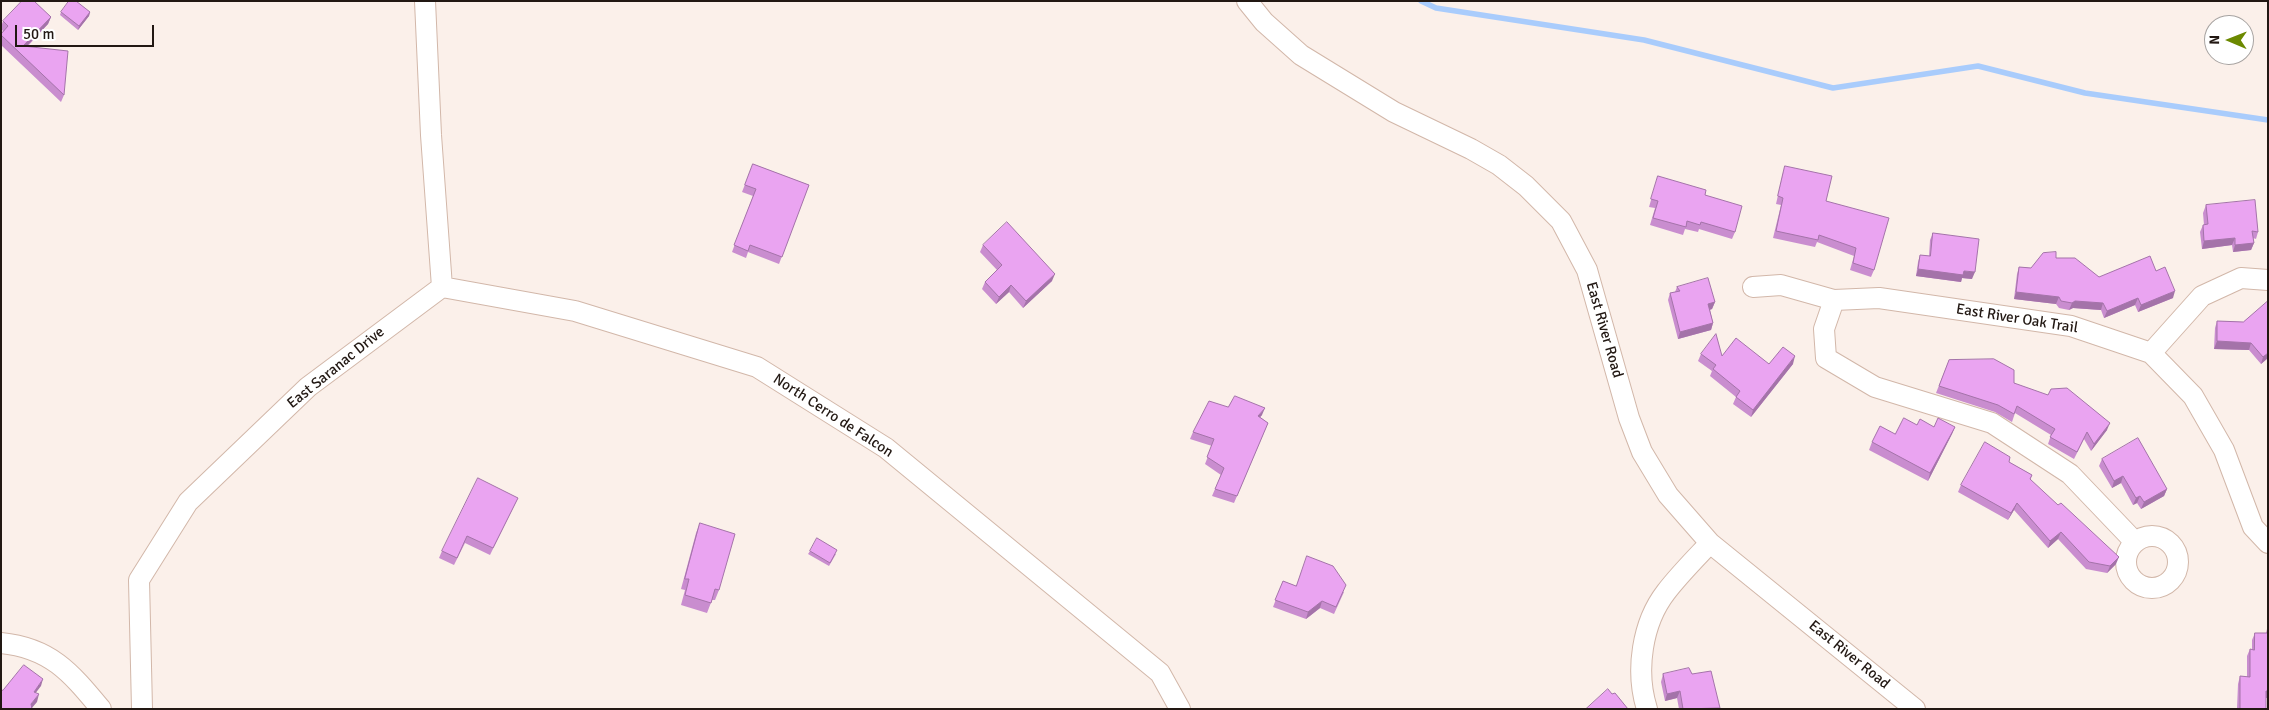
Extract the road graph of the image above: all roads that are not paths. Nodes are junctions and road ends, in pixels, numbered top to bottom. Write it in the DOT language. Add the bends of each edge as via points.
graph roads {
  1 [pos="425,1"];
  2 [pos="1246,1"];
  3 [pos="2268,280"];
  4 [pos="442,286"];
  5 [pos="1754,288"];
  6 [pos="1834,300"];
  7 [pos="2152,353"];
  8 [pos="2135,542"];
  9 [pos="1710,543"];
  10 [pos="2268,543"];
  11 [pos="1,643"];
  12 [pos="101,709"];
  13 [pos="142,709"];
  14 [pos="1180,709"];
  15 [pos="1647,709"];
  16 [pos="1914,709"];
  1 -- 4 [label="street"];
  2 -- 9 [label="street, East River Road" via="1301,55 1386,108 1499,165 1526,186 1561,222 1587,270 1629,418 1642,452 1668,495"];
  3 -- 7 [label="street" via="2241,278 2202,296"];
  4 -- 13 [label="street, East Saranac Drive" via="308,387 188,502 140,580"];
  4 -- 14 [label="street, North Cerro de Falcon" via="575,310 756,367 886,448 1160,673"];
  5 -- 6 [label="street, East River Oak Trail" via="1781,285"];
  6 -- 7 [label="street, East River Oak Trail" via="1879,298 2072,326"];
  6 -- 8 [label="street" via="1824,329 1826,358 1875,387 1992,423 2070,474"];
  7 -- 10 [label="street, East River Oak Trail" via="2193,396 2224,450 2253,527"];
  9 -- 15 [label="street" via="1666,592 1652,618 1643,647 1642,682"];
  9 -- 16 [label="street, East River Road"];
  11 -- 12 [label="street" via="16,644 50,657 68,670"];
}
